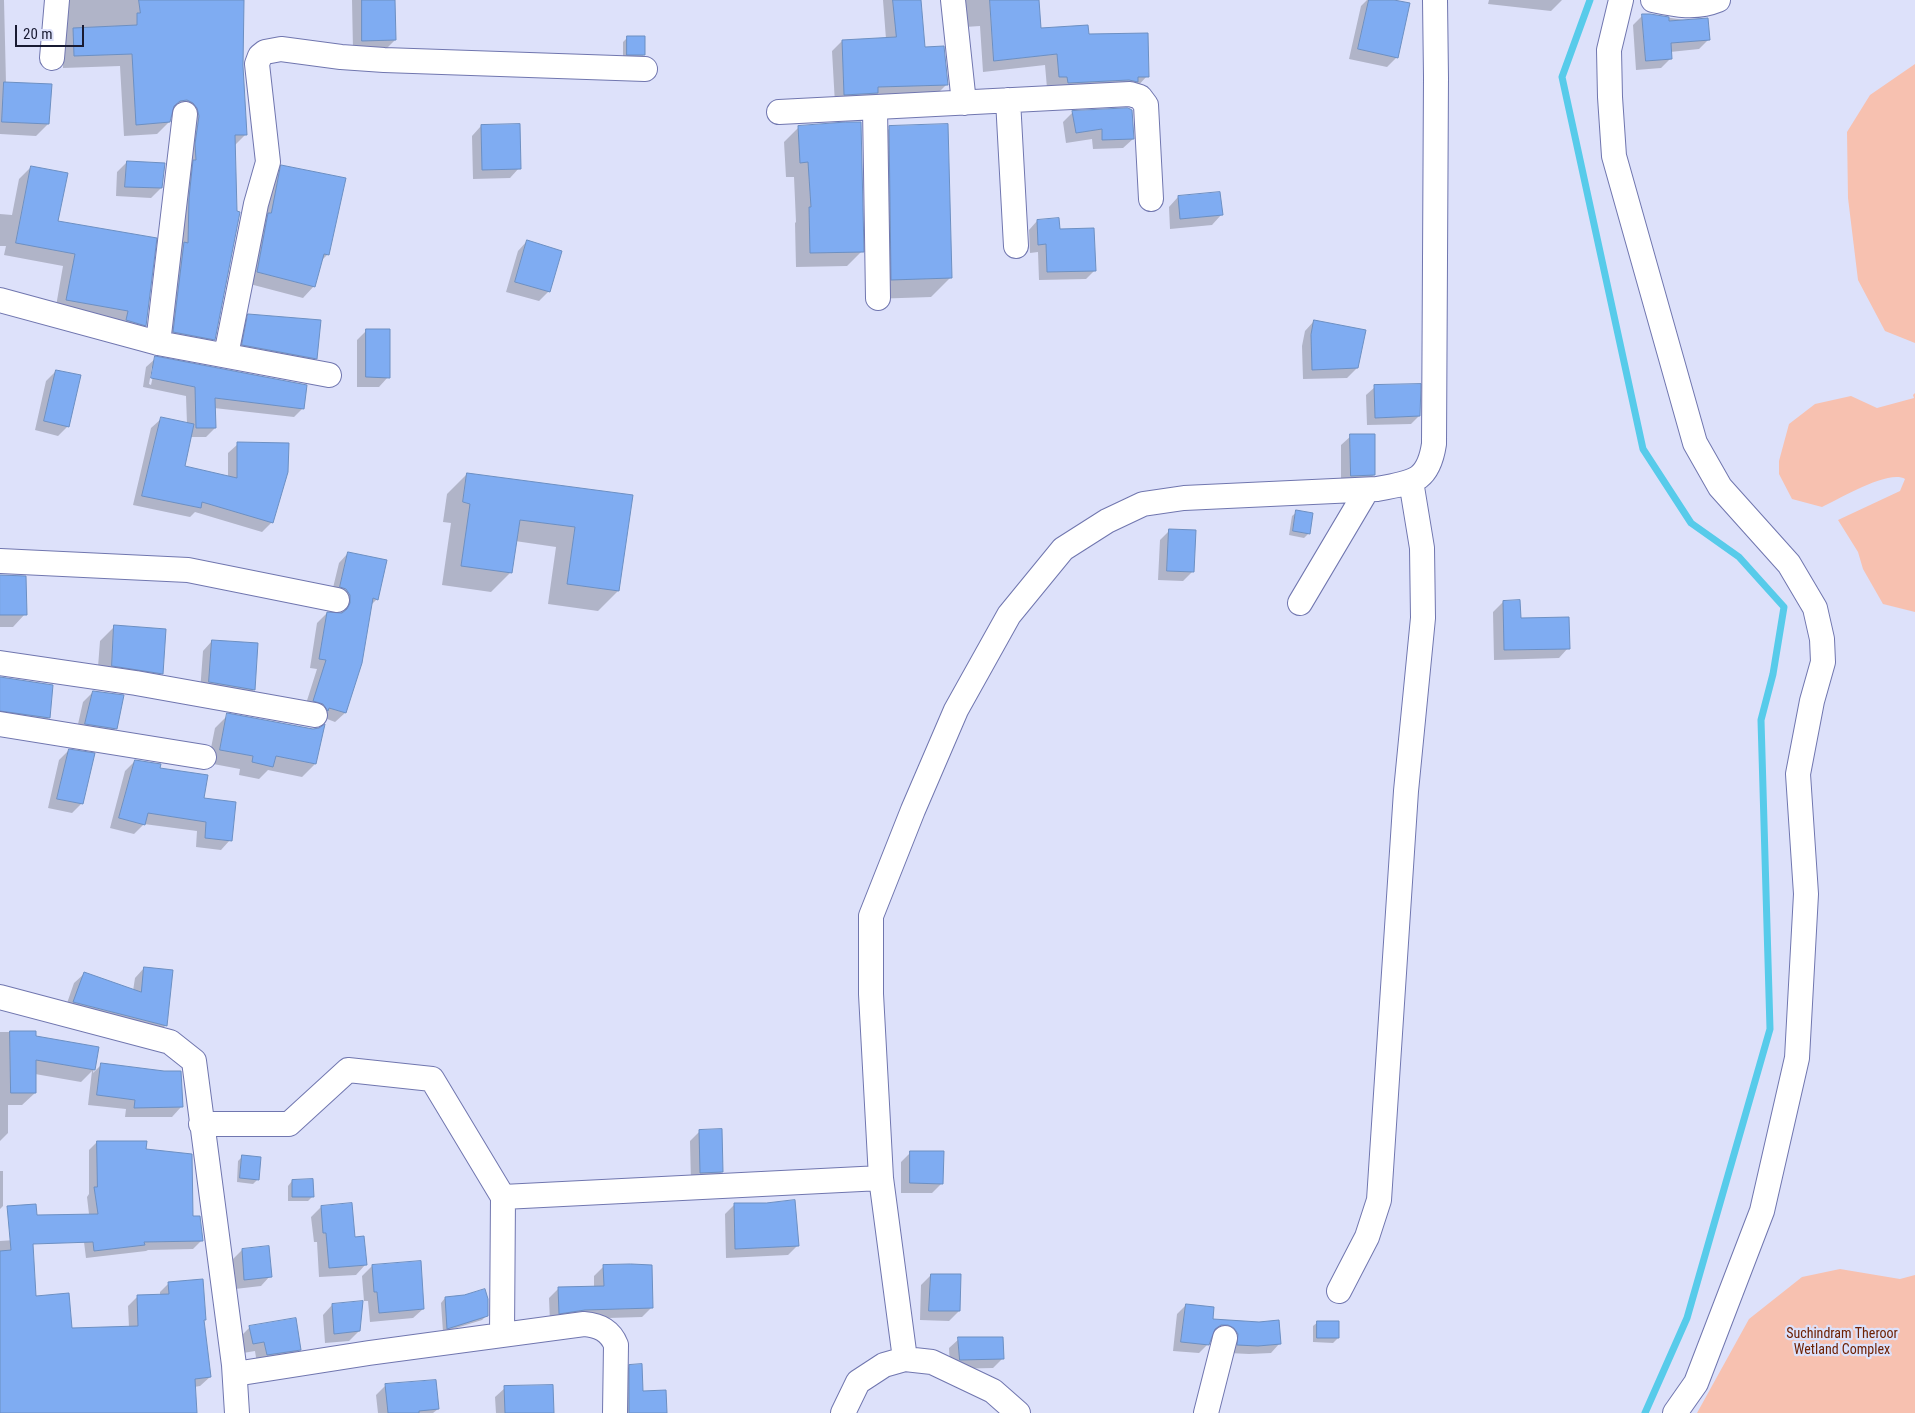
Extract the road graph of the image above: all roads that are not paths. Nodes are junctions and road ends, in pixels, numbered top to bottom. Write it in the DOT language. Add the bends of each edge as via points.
graph roads {
  1 [pos="57,0"];
  2 [pos="953,0"];
  3 [pos="1435,0"];
  4 [pos="1620,0"];
  5 [pos="1653,0"];
  6 [pos="1718,0"];
  7 [pos="52,58"];
  8 [pos="646,70"];
  9 [pos="1008,100"];
  10 [pos="964,103"];
  11 [pos="875,108"];
  12 [pos="778,112"];
  13 [pos="185,114"];
  14 [pos="1151,199"];
  15 [pos="1016,246"];
  16 [pos="878,298"];
  17 [pos="0,300"];
  18 [pos="158,344"];
  19 [pos="226,355"];
  20 [pos="329,375"];
  21 [pos="1411,481"];
  22 [pos="1367,490"];
  23 [pos="0,561"];
  24 [pos="337,600"];
  25 [pos="1300,603"];
  26 [pos="0,663"];
  27 [pos="315,715"];
  28 [pos="0,724"];
  29 [pos="204,757"];
  30 [pos="0,997"];
  31 [pos="201,1124"];
  32 [pos="881,1178"];
  33 [pos="503,1197"];
  34 [pos="1339,1291"];
  35 [pos="502,1334"];
  36 [pos="1225,1338"];
  37 [pos="905,1359"];
  38 [pos="235,1374"];
  39 [pos="237,1413"];
  40 [pos="615,1413"];
  41 [pos="843,1413"];
  42 [pos="1018,1413"];
  43 [pos="1206,1413"];
  44 [pos="1675,1413"];
  1 -- 7 [label="street"];
  2 -- 10 [label="street"];
  3 -- 21 [label="street" via="1434,444 1432,460 1424,474"];
  4 -- 44 [label="street" via="1609,50 1614,156 1694,443 1720,487 1789,564 1815,608 1823,662 1798,774 1806,894 1797,1058 1762,1211 1696,1383"];
  5 -- 6 [label="street" via="1692,6"];
  8 -- 19 [label="street" via="384,60 281,49 265,52 257,64 268,162 256,204"];
  9 -- 10 [label="street"];
  9 -- 14 [label="street" via="1130,94 1140,97 1146,105"];
  9 -- 15 [label="street"];
  10 -- 11 [label="street"];
  11 -- 12 [label="street"];
  11 -- 16 [label="street"];
  13 -- 18 [label="street"];
  17 -- 18 [label="street"];
  18 -- 19 [label="street"];
  19 -- 20 [label="street"];
  21 -- 22 [label="street"];
  21 -- 34 [label="street" via="1422,548 1423,618 1406,791 1379,1200 1367,1238"];
  22 -- 25 [label="street"];
  22 -- 32 [label="street" via="1184,498 1143,504 1107,521 1064,549 1009,616 956,710 871,916 871,994"];
  23 -- 24 [label="street" via="188,570"];
  26 -- 27 [label="street"];
  28 -- 29 [label="street"];
  30 -- 31 [label="street" via="170,1042 194,1061"];
  31 -- 33 [label="street" via="289,1124 348,1070 432,1079"];
  31 -- 38 [label="street"];
  32 -- 33 [label="street"];
  32 -- 37 [label="street"];
  33 -- 35 [label="street"];
  35 -- 38 [label="street"];
  35 -- 40 [label="street" via="584,1324 602,1328 616,1345"];
  36 -- 43 [label="street"];
  37 -- 41 [label="street" via="884,1365 858,1382"];
  37 -- 42 [label="street" via="932,1362 993,1392"];
  38 -- 39 [label="street"];
}
